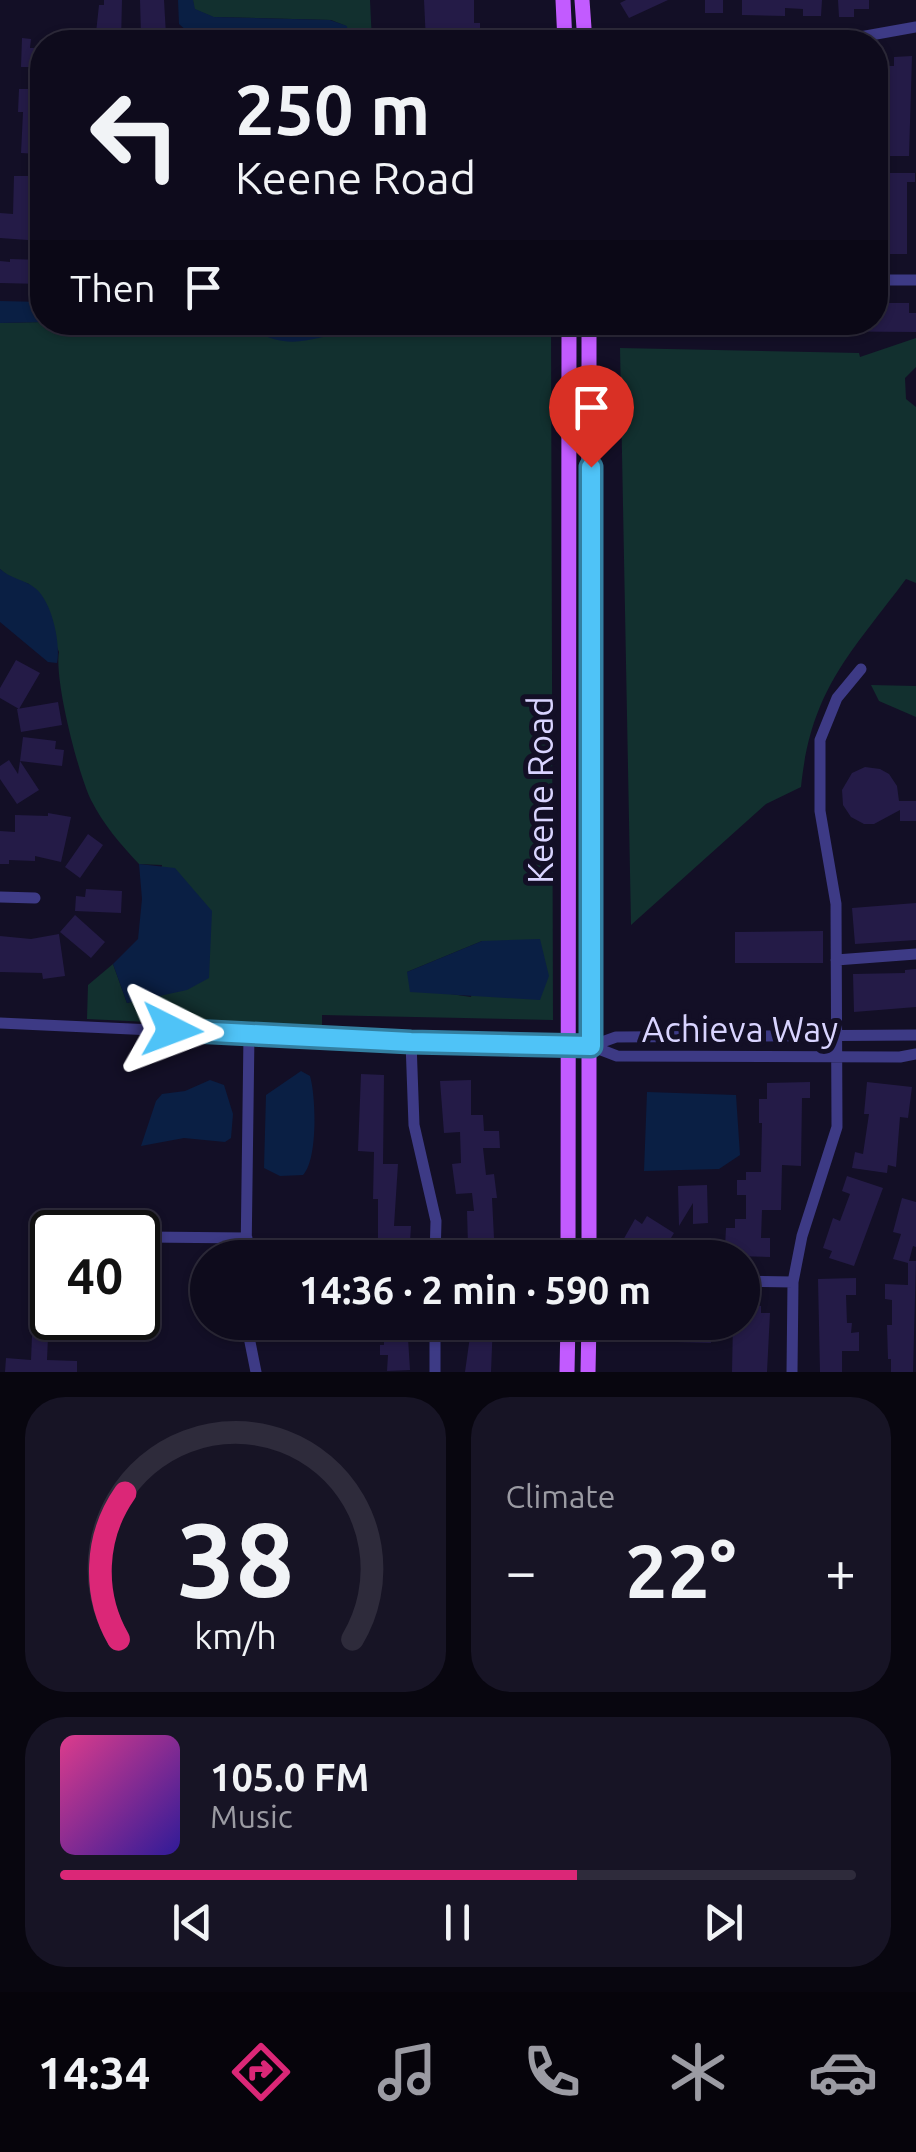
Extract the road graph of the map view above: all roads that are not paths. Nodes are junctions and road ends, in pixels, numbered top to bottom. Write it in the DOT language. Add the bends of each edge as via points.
graph roads {
  1 [pos="562,0"];
  2 [pos="582,0"];
  3 [pos="916,26"];
  4 [pos="564,30"];
  5 [pos="584,30"];
  6 [pos="888,33"];
  7 [pos="888,280"];
  8 [pos="916,280"];
  9 [pos="569,335"];
  10 [pos="589,335"];
  11 [pos="861,669"];
  12 [pos="0,897"];
  13 [pos="35,898"];
  14 [pos="916,954"];
  15 [pos="836,960"];
  16 [pos="0,1023"];
  17 [pos="249,1034"];
  18 [pos="916,1036"];
  19 [pos="837,1038"];
  20 [pos="411,1042"];
  21 [pos="570,1046"];
  22 [pos="591,1046"];
  23 [pos="916,1054"];
  24 [pos="838,1057"];
  25 [pos="160,1236"];
  26 [pos="247,1238"];
  27 [pos="436,1240"];
  28 [pos="568,1240"];
  29 [pos="589,1240"];
  30 [pos="760,1281"];
  31 [pos="793,1282"];
  32 [pos="250,1340"];
  33 [pos="435,1340"];
  34 [pos="568,1340"];
  35 [pos="588,1340"];
  36 [pos="256,1372"];
  37 [pos="435,1372"];
  38 [pos="567,1372"];
  39 [pos="588,1372"];
  40 [pos="792,1372"];
  1 -- 4 [label="main road"];
  2 -- 5 [label="main road"];
  3 -- 6 [label="street"];
  7 -- 8 [label="street"];
  9 -- 21 [label="main road, Keene Road"];
  10 -- 22 [label="main road, Keene Road"];
  11 -- 15 [label="street" via="837,698 820,740 820,811 836,904"];
  12 -- 13 [label="street"];
  14 -- 15 [label="street"];
  15 -- 19 [label="street"];
  16 -- 17 [label="street"];
  17 -- 20 [label="street"];
  17 -- 26 [label="street"];
  18 -- 19 [label="street, Achieva Way"];
  19 -- 22 [label="street, Achieva Way" via="616,1037"];
  19 -- 24 [label="street"];
  20 -- 21 [label="street"];
  20 -- 27 [label="street" via="414,1124"];
  21 -- 22 [label="street"];
  21 -- 28 [label="main road, Keene Road"];
  22 -- 24 [label="street, Achieva Way" via="617,1056"];
  22 -- 29 [label="main road, Keene Road"];
  23 -- 24 [label="street, Achieva Way"];
  24 -- 31 [label="street" via="837,1127"];
  25 -- 26 [label="street"];
  30 -- 31 [label="street"];
  31 -- 40 [label="street"];
  32 -- 36 [label="street"];
  33 -- 37 [label="street"];
  34 -- 38 [label="main road"];
  35 -- 39 [label="main road"];
}
